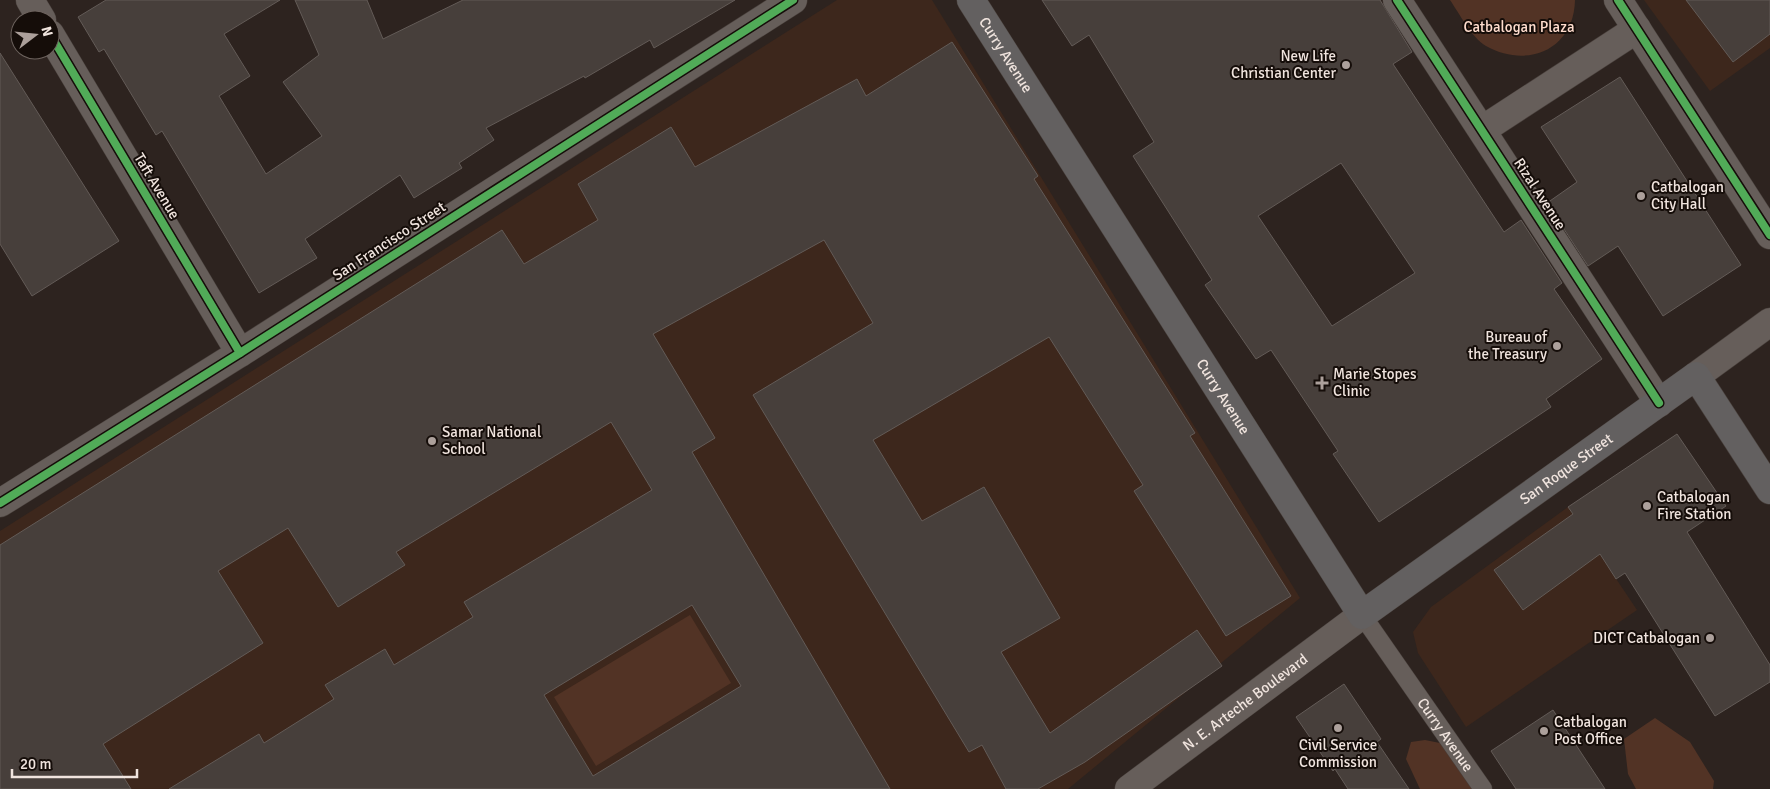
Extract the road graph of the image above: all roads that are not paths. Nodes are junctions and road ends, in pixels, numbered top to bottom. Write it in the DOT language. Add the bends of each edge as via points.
graph roads {
  1 [pos="792,0"];
  2 [pos="971,0"];
  3 [pos="1397,0"];
  4 [pos="1618,0"];
  5 [pos="1637,29"];
  6 [pos="60,51"];
  7 [pos="1482,130"];
  8 [pos="1770,236"];
  9 [pos="1770,322"];
  10 [pos="240,353"];
  11 [pos="1696,376"];
  12 [pos="1659,403"];
  13 [pos="1770,490"];
  14 [pos="0,503"];
  15 [pos="1362,615"];
  16 [pos="1130,789"];
  17 [pos="1483,789"];
  1 -- 10 [label="street, San Francisco Street"];
  2 -- 15 [label="main road, Curry Avenue"];
  3 -- 7 [label="street, Rizal Avenue"];
  4 -- 5 [label="street"];
  5 -- 7 [label="street"];
  5 -- 8 [label="street"];
  6 -- 10 [label="street, Taft Avenue"];
  7 -- 12 [label="street, Rizal Avenue"];
  9 -- 11 [label="street, San Roque Street"];
  10 -- 14 [label="street, San Francisco Street"];
  11 -- 12 [label="main road, San Roque Street"];
  11 -- 13 [label="main road"];
  12 -- 15 [label="main road, San Roque Street"];
  15 -- 16 [label="street, N. E. Arteche Boulevard"];
  15 -- 17 [label="lane, Curry Avenue"];
}
